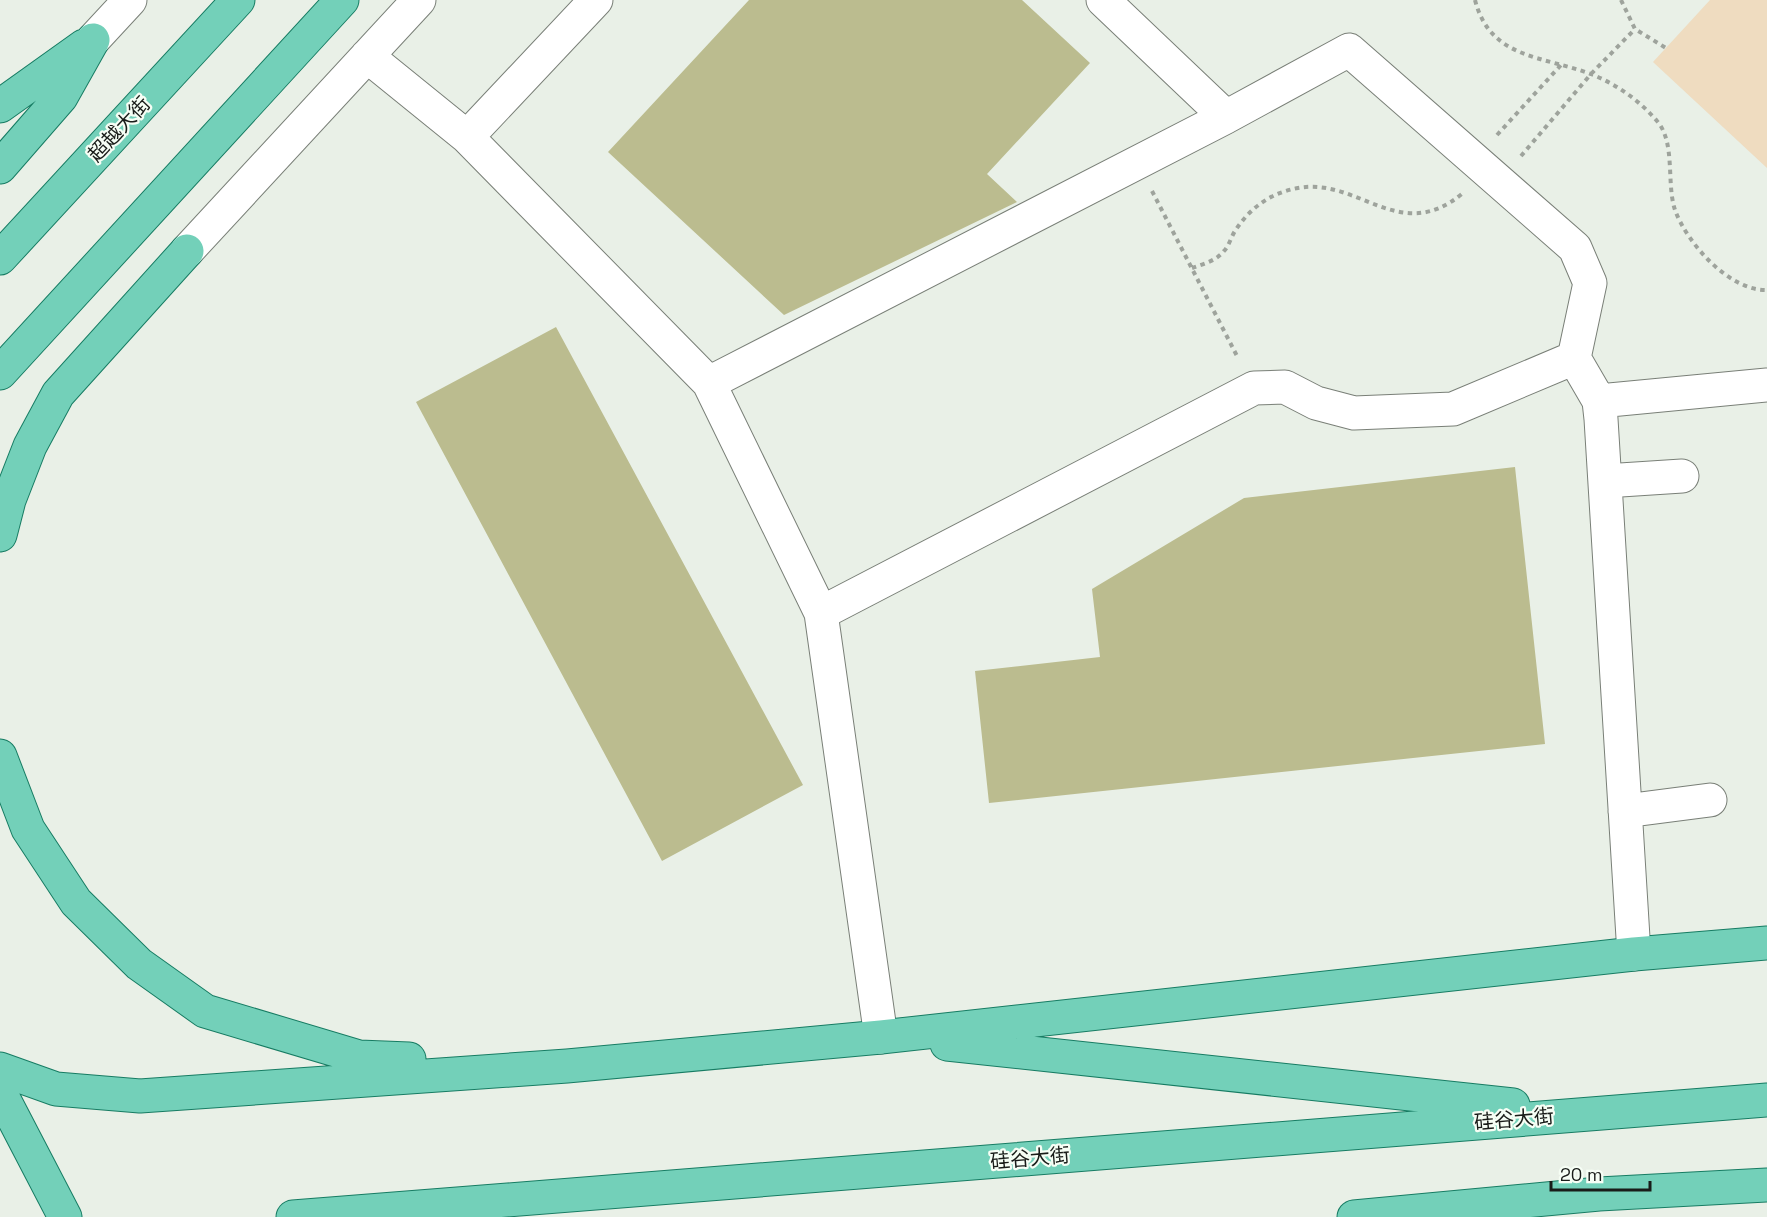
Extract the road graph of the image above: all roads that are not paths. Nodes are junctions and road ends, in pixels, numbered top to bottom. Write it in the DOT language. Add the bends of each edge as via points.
graph roads {
  1 [pos="130,0"];
  2 [pos="238,0"];
  3 [pos="342,0"];
  4 [pos="419,0"];
  5 [pos="596,0"];
  6 [pos="1103,0"];
  7 [pos="93,40"];
  8 [pos="367,56"];
  9 [pos="0,106"];
  10 [pos="1226,117"];
  11 [pos="467,137"];
  12 [pos="0,167"];
  13 [pos="187,250"];
  14 [pos="0,258"];
  15 [pos="1574,358"];
  16 [pos="0,373"];
  17 [pos="709,383"];
  18 [pos="1767,385"];
  19 [pos="1599,401"];
  20 [pos="1682,476"];
  21 [pos="1605,481"];
  22 [pos="0,535"];
  23 [pos="821,613"];
  24 [pos="0,756"];
  25 [pos="1710,800"];
  26 [pos="1625,811"];
  27 [pos="1767,943"];
  28 [pos="1634,954"];
  29 [pos="881,1037"];
  30 [pos="567,1066"];
  31 [pos="0,1069"];
  32 [pos="0,1092"];
  33 [pos="1767,1100"];
  34 [pos="1593,1113"];
  35 [pos="1767,1185"];
  36 [pos="1619,1193"];
  37 [pos="65,1217"];
  38 [pos="293,1217"];
  39 [pos="1354,1217"];
  40 [pos="1564,1217"];
  1 -- 7 [label="street"];
  2 -- 14 [label="main road, 超越大街"];
  3 -- 16 [label="main road"];
  4 -- 8 [label="street"];
  5 -- 11 [label="street"];
  6 -- 10 [label="street"];
  7 -- 9 [label="main road"];
  7 -- 12 [label="main road" via="61,97"];
  8 -- 11 [label="street"];
  8 -- 13 [label="street"];
  10 -- 15 [label="street" via="1349,50 1575,248 1590,283"];
  10 -- 17 [label="street"];
  11 -- 17 [label="street"];
  13 -- 22 [label="main road" via="58,394 30,446"];
  15 -- 19 [label="street"];
  15 -- 23 [label="street" via="1452,409 1354,414 1316,403 1285,387 1254,388"];
  17 -- 23 [label="street"];
  18 -- 19 [label="street"];
  19 -- 21 [label="street"];
  20 -- 21 [label="street"];
  21 -- 26 [label="street"];
  23 -- 29 [label="street"];
  24 -- 30 [label="main road" via="28,829 76,902 139,964 205,1011 359,1057"];
  25 -- 26 [label="street"];
  26 -- 28 [label="street"];
  27 -- 28 [label="main road"];
  28 -- 29 [label="main road"];
  29 -- 30 [label="main road"];
  29 -- 34 [label="main road"];
  30 -- 31 [label="main road" via="140,1096 56,1089"];
  32 -- 37 [label="main road"];
  33 -- 34 [label="main road, 硅谷大街"];
  34 -- 38 [label="main road, 硅谷大街"];
  35 -- 36 [label="main road"];
  36 -- 39 [label="main road"];
  36 -- 40 [label="main road"];
}
